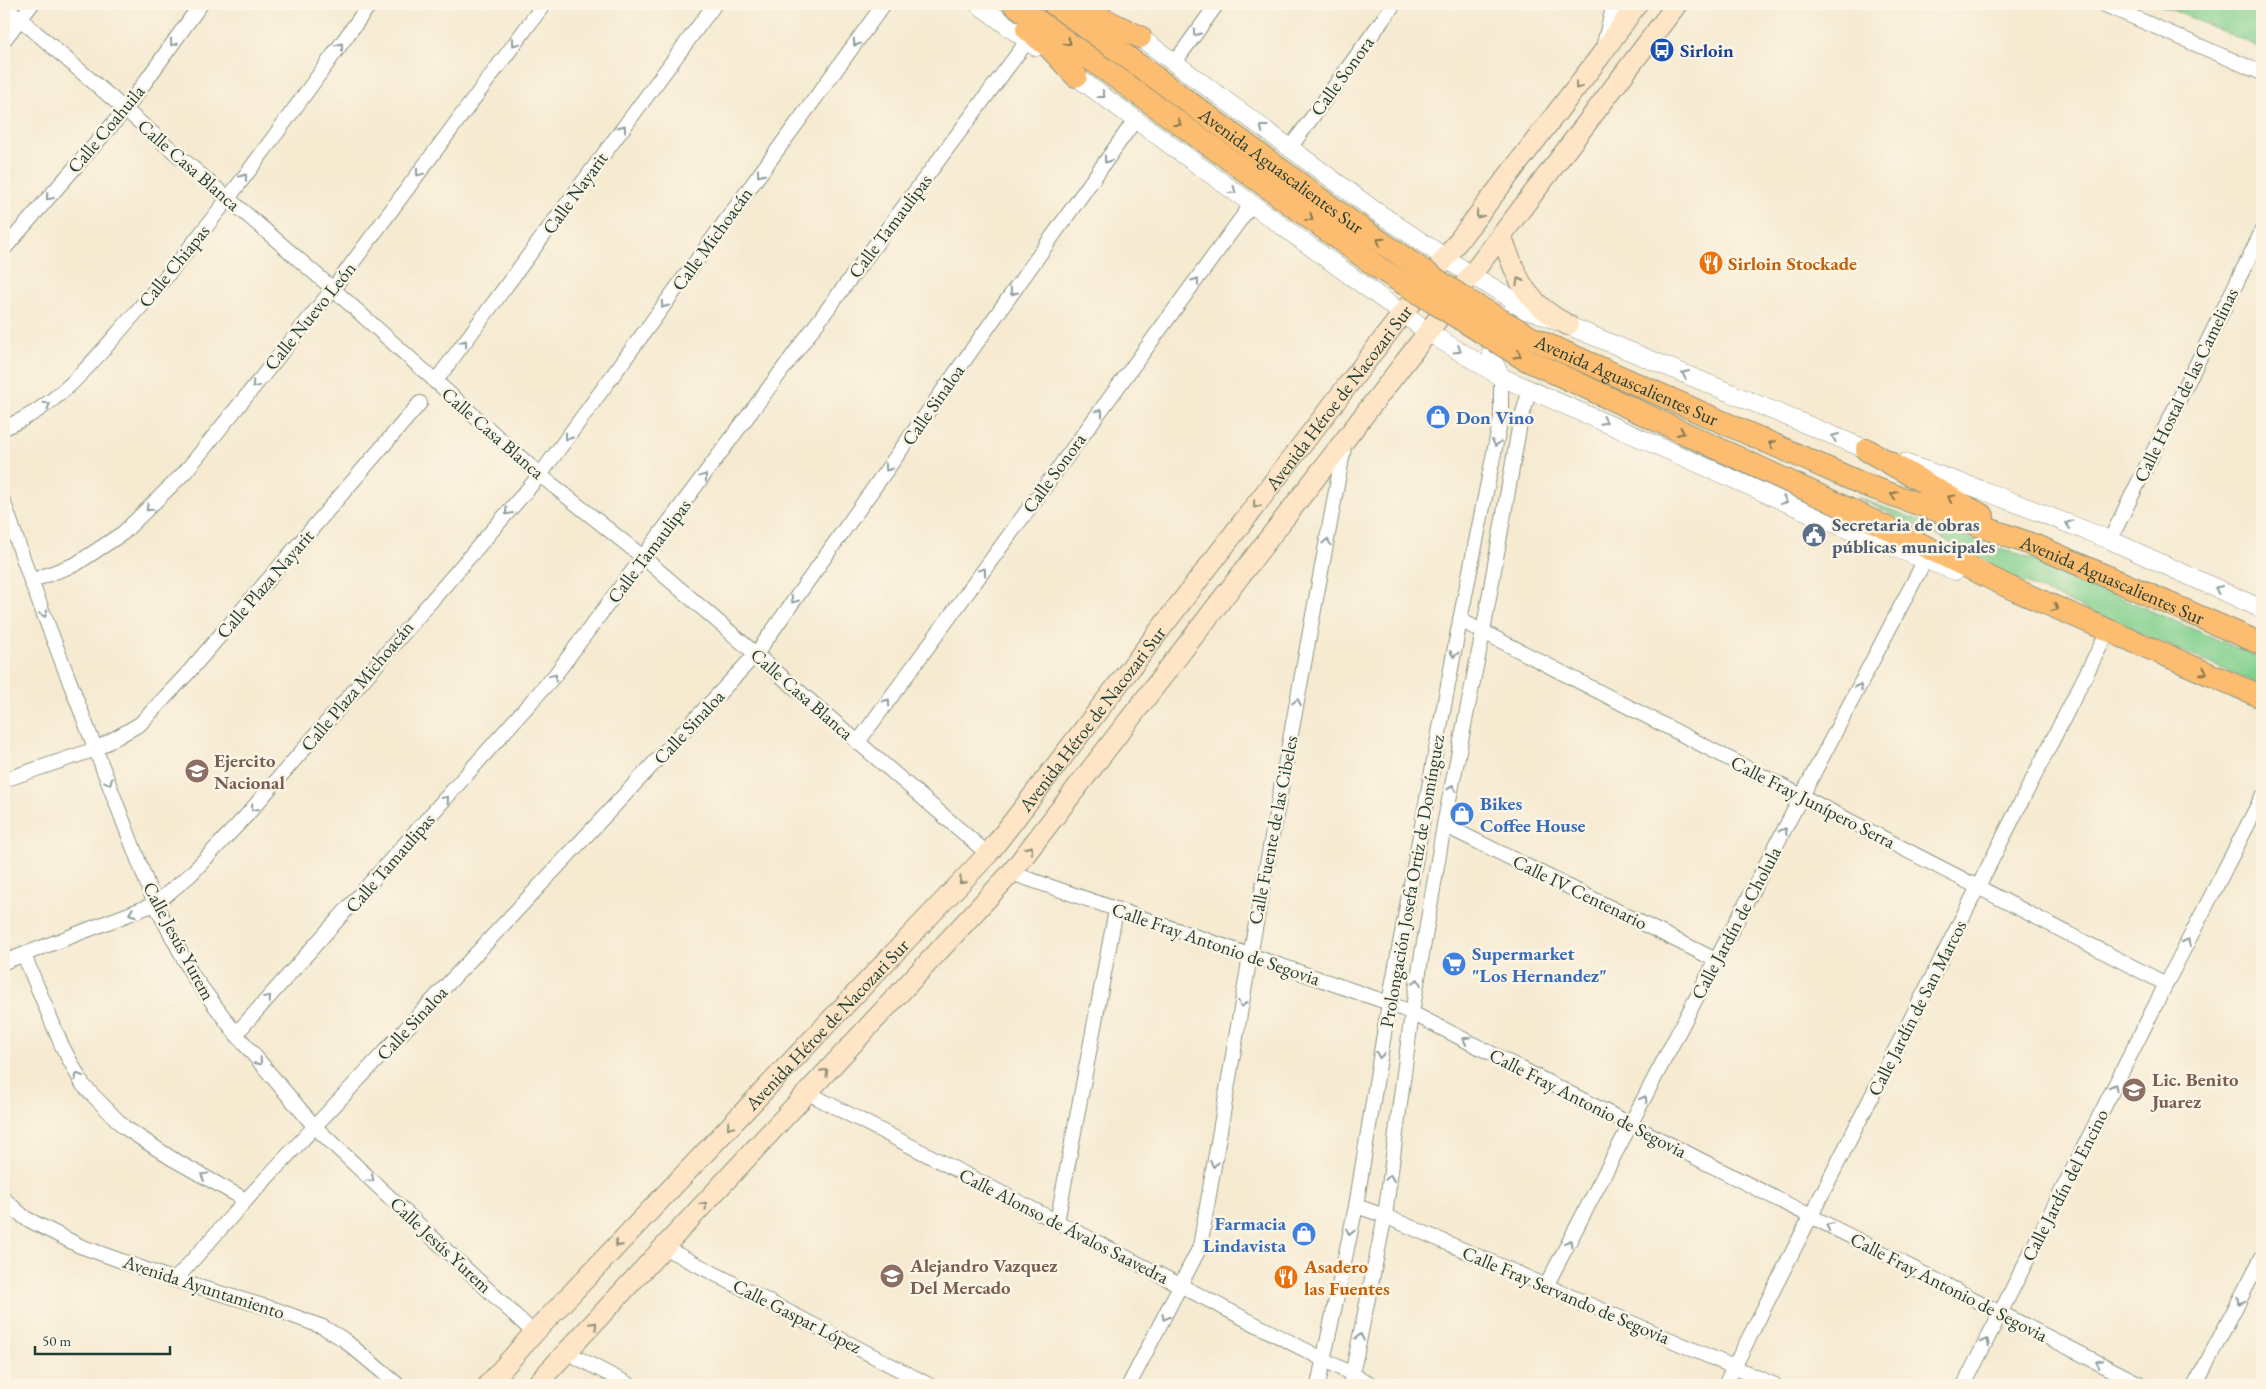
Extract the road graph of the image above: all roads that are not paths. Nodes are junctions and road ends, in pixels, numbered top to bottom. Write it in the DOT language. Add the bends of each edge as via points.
graph roads {
  1 [pos="32,4"];
  2 [pos="201,4"];
  3 [pos="370,4"];
  4 [pos="544,4"];
  5 [pos="715,4"];
  6 [pos="884,4"];
  7 [pos="978,4"];
  8 [pos="1010,4"];
  9 [pos="1014,4"];
  10 [pos="1054,4"];
  11 [pos="1080,4"];
  12 [pos="1094,4"];
  13 [pos="1217,4"];
  14 [pos="1394,4"];
  15 [pos="1614,4"];
  16 [pos="1637,4"];
  17 [pos="1677,4"];
  18 [pos="2103,4"];
  19 [pos="4,5"];
  20 [pos="20,20"];
  21 [pos="1140,37"];
  22 [pos="4,40"];
  23 [pos="1028,40"];
  24 [pos="1602,55"];
  25 [pos="1175,62"];
  26 [pos="2262,73"];
  27 [pos="1076,76"];
  28 [pos="125,110"];
  29 [pos="1135,120"];
  30 [pos="1290,148"];
  31 [pos="228,199"];
  32 [pos="1251,205"];
  33 [pos="1404,231"];
  34 [pos="2262,231"];
  35 [pos="1501,234"];
  36 [pos="4,249"];
  37 [pos="1445,258"];
  38 [pos="1471,275"];
  39 [pos="333,289"];
  40 [pos="1371,291"];
  41 [pos="1533,311"];
  42 [pos="1403,314"];
  43 [pos="1568,325"];
  44 [pos="1428,332"];
  45 [pos="1501,377"];
  46 [pos="436,382"];
  47 [pos="1530,389"];
  48 [pos="420,403"];
  49 [pos="4,428"];
  50 [pos="1346,437"];
  51 [pos="1866,450"];
  52 [pos="540,475"];
  53 [pos="4,502"];
  54 [pos="2110,540"];
  55 [pos="2039,547"];
  56 [pos="644,558"];
  57 [pos="1925,560"];
  58 [pos="31,581"];
  59 [pos="2011,588"];
  60 [pos="2262,609"];
  61 [pos="1460,620"];
  62 [pos="2108,631"];
  63 [pos="1483,632"];
  64 [pos="2262,644"];
  65 [pos="756,654"];
  66 [pos="2262,697"];
  67 [pos="858,742"];
  68 [pos="96,749"];
  69 [pos="4,780"];
  70 [pos="1802,796"];
  71 [pos="2262,797"];
  72 [pos="1444,825"];
  73 [pos="988,854"];
  74 [pos="1011,873"];
  75 [pos="1978,887"];
  76 [pos="155,904"];
  77 [pos="1116,910"];
  78 [pos="944,944"];
  79 [pos="24,955"];
  80 [pos="1250,956"];
  81 [pos="1716,960"];
  82 [pos="4,962"];
  83 [pos="2166,984"];
  84 [pos="1389,1003"];
  85 [pos="1412,1013"];
  86 [pos="236,1034"];
  87 [pos="806,1092"];
  88 [pos="1630,1124"];
  89 [pos="315,1127"];
  90 [pos="4,1199"];
  91 [pos="246,1200"];
  92 [pos="1356,1206"];
  93 [pos="1385,1216"];
  94 [pos="1811,1216"];
  95 [pos="1057,1222"];
  96 [pos="665,1248"];
  97 [pos="2262,1257"];
  98 [pos="175,1280"];
  99 [pos="1181,1286"];
  100 [pos="1546,1286"];
  101 [pos="2001,1313"];
  102 [pos="534,1333"];
  103 [pos="568,1353"];
  104 [pos="1322,1359"];
  105 [pos="1734,1367"];
  106 [pos="1351,1380"];
  107 [pos="398,1385"];
  108 [pos="488,1385"];
  109 [pos="536,1385"];
  110 [pos="630,1385"];
  111 [pos="929,1385"];
  112 [pos="1128,1385"];
  113 [pos="1318,1385"];
  114 [pos="1373,1385"];
  115 [pos="1725,1385"];
  116 [pos="1775,1385"];
  117 [pos="1964,1385"];
  118 [pos="2142,1385"];
  119 [pos="2195,1385"];
  1 -- 20 [label="street"];
  2 -- 28 [label="street, Calle Coahuila, one-way"];
  31 -- 3 [label="street, Calle Chiapas, one-way"];
  4 -- 39 [label="street, Calle Nuevo León, one-way"];
  46 -- 5 [label="street, Calle Nayarit, one-way"];
  6 -- 52 [label="street, Calle Michoacán, one-way"];
  7 -- 23 [label="street, Avenida Aguascalientes Sur"];
  8 -- 27 [label="main road" via="1022,25 1049,47"];
  9 -- 59 [label="main road, Avenida Aguascalientes Sur, one-way, bridge" via="1379,268 1523,358"];
  55 -- 10 [label="main road, Avenida Aguascalientes Sur, one-way, bridge" via="1865,485 1532,338 1465,299 1350,221"];
  11 -- 21 [label="main road"];
  12 -- 21 [label="street, Avenida Aguascalientes Sur"];
  13 -- 25 [label="street, one-way"];
  14 -- 30 [label="street, Calle Sonora"];
  15 -- 24 [label="street"];
  16 -- 24 [label="main road, Avenida Héroe de Nacozari Sur"];
  17 -- 35 [label="main road, Avenida Héroe de Nacozari Sur"];
  18 -- 26 [label="street"];
  19 -- 20 [label="street, Calle Casa Blanca"];
  20 -- 22 [label="street"];
  20 -- 28 [label="street, Calle Casa Blanca"];
  21 -- 25 [label="street, Avenida Aguascalientes Sur"];
  23 -- 27 [label="street, Avenida Aguascalientes Sur"];
  56 -- 23 [label="street, Calle Tamaulipas, one-way"];
  24 -- 37 [label="main road, Avenida Héroe de Nacozari Sur, one-way"];
  30 -- 25 [label="street, Avenida Aguascalientes Sur, one-way"];
  27 -- 29 [label="street, Avenida Aguascalientes Sur, one-way"];
  28 -- 31 [label="street, Calle Casa Blanca"];
  28 -- 36 [label="street, Calle Coahuila, one-way"];
  29 -- 32 [label="street, Avenida Aguascalientes Sur, one-way"];
  29 -- 65 [label="street, Calle Sinaloa, one-way"];
  30 -- 33 [label="street, Avenida Aguascalientes Sur"];
  31 -- 39 [label="street, Calle Casa Blanca"];
  49 -- 31 [label="street, Calle Chiapas, one-way" via="49,404 67,390 154,292"];
  32 -- 40 [label="street, Avenida Aguascalientes Sur"];
  67 -- 32 [label="street, Calle Sonora, one-way"];
  33 -- 37 [label="street, Avenida Aguascalientes Sur"];
  33 -- 40 [label="street" via="1415,246 1414,268 1400,287 1391,292"];
  34 -- 54 [label="street, Calle Hostal de las Camelinas"];
  35 -- 38 [label="main road, Avenida Héroe de Nacozari Sur"];
  43 -- 35 [label="main road, one-way" via="1543,310 1523,289"];
  37 -- 38 [label="street, Avenida Aguascalientes Sur"];
  37 -- 42 [label="main road, Avenida Héroe de Nacozari Sur"];
  38 -- 41 [label="street, Avenida Aguascalientes Sur"];
  38 -- 44 [label="main road, Avenida Héroe de Nacozari Sur"];
  39 -- 46 [label="street, Calle Casa Blanca"];
  39 -- 58 [label="street, Calle Nuevo León, one-way" via="185,472 123,533 76,564"];
  40 -- 42 [label="street, Avenida Aguascalientes Sur"];
  41 -- 43 [label="street, Avenida Aguascalientes Sur"];
  41 -- 45 [label="street" via="1515,310 1503,319 1492,340 1492,359"];
  42 -- 44 [label="street, Avenida Aguascalientes Sur"];
  42 -- 73 [label="main road, Avenida Héroe de Nacozari Sur, one-way"];
  51 -- 43 [label="street, Avenida Aguascalientes Sur, one-way"];
  44 -- 45 [label="street, Avenida Aguascalientes Sur, one-way"];
  44 -- 50 [label="main road, Avenida Héroe de Nacozari Sur"];
  45 -- 47 [label="street, Avenida Aguascalientes Sur"];
  45 -- 61 [label="street, Prolongación Josefa Ortiz de Domínguez, one-way" via="1501,418"];
  46 -- 52 [label="street, Calle Casa Blanca"];
  47 -- 57 [label="street, Avenida Aguascalientes Sur, one-way" via="1856,533"];
  47 -- 63 [label="street, Prolongación Josefa Ortiz de Domínguez" via="1520,422"];
  48 -- 68 [label="street, Calle Plaza Nayarit" via="156,708 140,724"];
  74 -- 50 [label="main road, Avenida Héroe de Nacozari Sur, one-way"];
  80 -- 50 [label="street, Calle Fuente de las Cibeles, one-way"];
  54 -- 51 [label="street, Avenida Aguascalientes Sur, one-way" via="1982,490"];
  55 -- 51 [label="main road, one-way"];
  52 -- 56 [label="street, Calle Casa Blanca"];
  52 -- 76 [label="street, Calle Plaza Michoacán, one-way" via="246,816 190,875"];
  53 -- 58 [label="street, Calle Jesús Yurem"];
  60 -- 54 [label="street, Avenida Aguascalientes Sur, one-way"];
  55 -- 64 [label="main road, Avenida Aguascalientes Sur"];
  56 -- 65 [label="street, Calle Casa Blanca"];
  86 -- 56 [label="street, Calle Tamaulipas, one-way" via="556,675"];
  57 -- 59 [label="street, Avenida Aguascalientes Sur"];
  70 -- 57 [label="street, Calle Jardín de Cholula, one-way"];
  58 -- 68 [label="street, Calle Jesús Yurem, one-way"];
  59 -- 62 [label="main road, Avenida Aguascalientes Sur, one-way"];
  61 -- 63 [label="street, Calle Fray Junípero Serra"];
  61 -- 84 [label="street, Prolongación Josefa Ortiz de Domínguez, one-way"];
  62 -- 66 [label="main road, Avenida Aguascalientes Sur, one-way"];
  62 -- 75 [label="street, Calle Jardín de San Marcos"];
  63 -- 70 [label="street, Calle Fray Junípero Serra"];
  72 -- 63 [label="street, Prolongación Josefa Ortiz de Domínguez, one-way"];
  65 -- 67 [label="street, Calle Casa Blanca"];
  65 -- 89 [label="street, Calle Sinaloa"];
  67 -- 73 [label="street, Calle Casa Blanca"];
  68 -- 69 [label="street"];
  68 -- 76 [label="street, Calle Jesús Yurem, one-way"];
  70 -- 75 [label="street, Calle Fray Junípero Serra"];
  81 -- 70 [label="street, Calle Jardín de Cholula, one-way"];
  83 -- 71 [label="street, Calle Jardín del Encino, one-way"];
  72 -- 81 [label="street, Calle IV Centenario"];
  85 -- 72 [label="street, Prolongación Josefa Ortiz de Domínguez, one-way"];
  73 -- 78 [label="main road" via="992,866 984,888 947,926"];
  73 -- 102 [label="main road, Avenida Héroe de Nacozari Sur, one-way"];
  74 -- 77 [label="street, Calle Fray Antonio de Segovia"];
  74 -- 78 [label="main road, Avenida Héroe de Nacozari Sur"];
  75 -- 83 [label="street, Calle Fray Junípero Serra"];
  75 -- 94 [label="street, Calle Jardín de San Marcos"];
  76 -- 79 [label="street, Calle Plaza Michoacán, one-way"];
  76 -- 86 [label="street, Calle Jesús Yurem" via="194,976"];
  77 -- 80 [label="street, Calle Fray Antonio de Segovia"];
  77 -- 95 [label="street"];
  87 -- 78 [label="main road, Avenida Héroe de Nacozari Sur, one-way"];
  79 -- 82 [label="street, Calle Plaza Michoacán"];
  91 -- 79 [label="street, one-way" via="124,1127 83,1086 62,1046"];
  80 -- 84 [label="street, Calle Fray Antonio de Segovia"];
  80 -- 99 [label="street, Calle Fuente de las Cibeles, one-way" via="1200,1247"];
  88 -- 81 [label="street, Calle Jardín de Cholula, one-way"];
  101 -- 83 [label="street, Calle Jardín del Encino, one-way"];
  84 -- 85 [label="street, Calle Fray Antonio de Segovia"];
  84 -- 92 [label="street, Prolongación Josefa Ortiz de Domínguez, one-way"];
  88 -- 85 [label="street, Calle Fray Antonio de Segovia, one-way"];
  93 -- 85 [label="street, Prolongación Josefa Ortiz de Domínguez, one-way"];
  86 -- 89 [label="street, Calle Jesús Yurem, one-way"];
  87 -- 95 [label="street, Calle Alonso de Ávalos Saavedra"];
  96 -- 87 [label="main road, Avenida Héroe de Nacozari Sur, one-way"];
  88 -- 94 [label="street, Calle Fray Antonio de Segovia"];
  100 -- 88 [label="street, Calle Jardín de Cholula, one-way"];
  89 -- 91 [label="street, Calle Sinaloa"];
  89 -- 102 [label="street, Calle Jesús Yurem, one-way"];
  90 -- 98 [label="street, Avenida Ayuntamiento" via="25,1218 80,1246"];
  91 -- 98 [label="street, Calle Sinaloa"];
  92 -- 93 [label="street, Calle Fray Servando de Segovia"];
  92 -- 104 [label="street, Prolongación Josefa Ortiz de Domínguez, one-way"];
  93 -- 100 [label="street, Calle Fray Servando de Segovia"];
  106 -- 93 [label="street, Prolongación Josefa Ortiz de Domínguez, one-way"];
  101 -- 94 [label="street, Calle Fray Antonio de Segovia, one-way"];
  94 -- 105 [label="street, Calle Jardín de San Marcos"];
  95 -- 99 [label="street, Calle Alonso de Ávalos Saavedra"];
  103 -- 96 [label="main road, Avenida Héroe de Nacozari Sur, one-way"];
  96 -- 111 [label="street, Calle Gaspar López"];
  97 -- 119 [label="street, one-way"];
  98 -- 107 [label="street, Avenida Ayuntamiento" via="323,1327 343,1339"];
  99 -- 104 [label="street, Calle Alonso de Ávalos Saavedra"];
  99 -- 112 [label="street, Calle Fuente de las Cibeles, one-way"];
  100 -- 105 [label="street, Calle Fray Servando de Segovia"];
  117 -- 101 [label="street, Calle Jardín del Encino, one-way"];
  118 -- 101 [label="street, Calle Fray Antonio de Segovia, one-way"];
  102 -- 108 [label="main road, Avenida Héroe de Nacozari Sur"];
  103 -- 109 [label="main road, Avenida Héroe de Nacozari Sur"];
  103 -- 110 [label="street"];
  104 -- 106 [label="street, Calle Alonso de Ávalos Saavedra"];
  104 -- 113 [label="street, Prolongación Josefa Ortiz de Domínguez"];
  105 -- 115 [label="street, Calle Jardín de San Marcos"];
  105 -- 116 [label="street, Calle Fray Servando de Segovia"];
  106 -- 114 [label="street, Calle Alonso de Ávalos Saavedra"];
}
